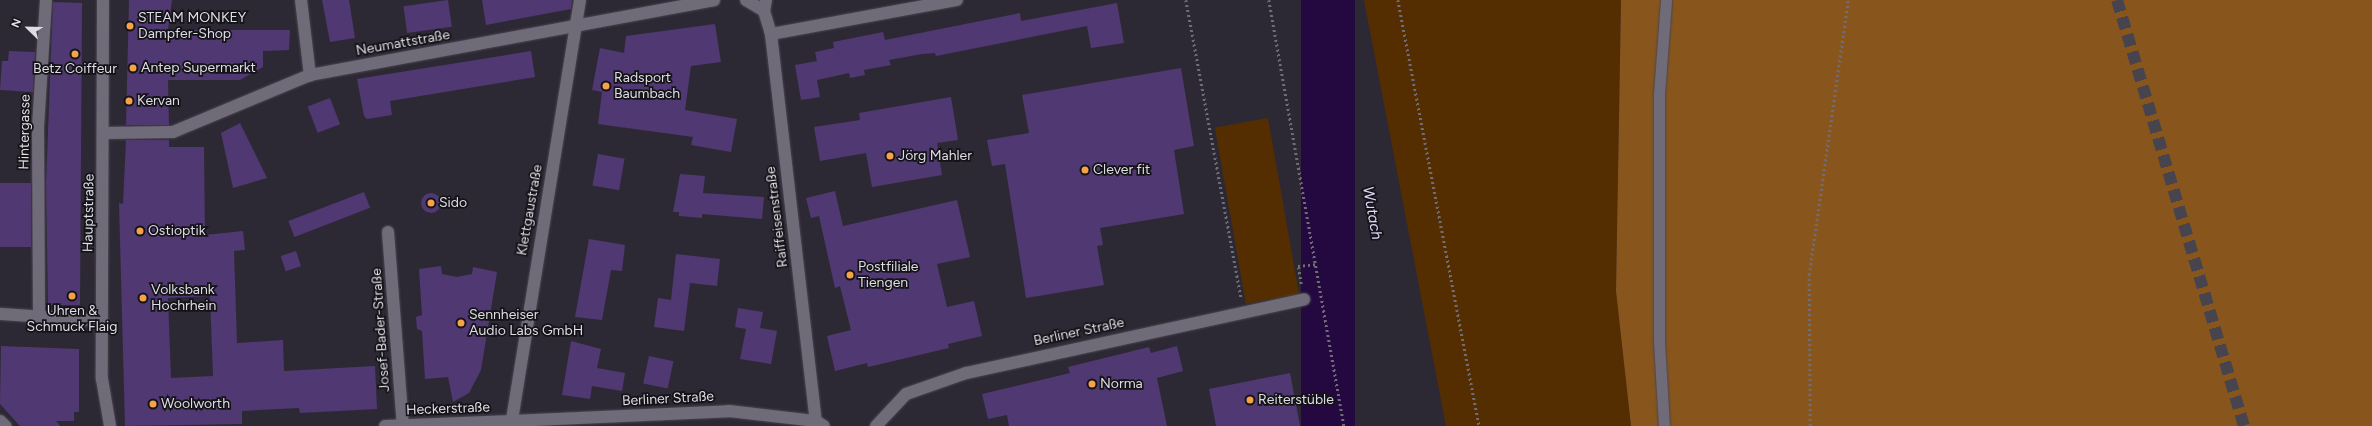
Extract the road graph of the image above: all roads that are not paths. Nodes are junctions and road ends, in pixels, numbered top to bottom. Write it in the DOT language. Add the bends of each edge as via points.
graph roads {
  1 [pos="46,0"];
  2 [pos="103,0"];
  3 [pos="301,0"];
  4 [pos="580,0"];
  5 [pos="714,0"];
  6 [pos="746,0"];
  7 [pos="957,0"];
  8 [pos="1666,0"];
  9 [pos="765,6"];
  10 [pos="576,27"];
  11 [pos="771,34"];
  12 [pos="310,75"];
  13 [pos="105,133"];
  14 [pos="388,232"];
  15 [pos="1304,299"];
  16 [pos="0,314"];
  17 [pos="39,315"];
  18 [pos="102,321"];
  19 [pos="0,420"];
  20 [pos="642,421"];
  21 [pos="820,423"];
  22 [pos="511,424"];
  23 [pos="403,425"];
  24 [pos="6,426"];
  25 [pos="110,426"];
  26 [pos="384,426"];
  27 [pos="876,426"];
  28 [pos="1664,426"];
  1 -- 17 [label="street, Hintergasse" via="38,127"];
  2 -- 13 [label="street, Hauptstraße"];
  3 -- 12 [label="street"];
  4 -- 10 [label="street, Klettgaustraße"];
  5 -- 10 [label="street, Neumattstraße"];
  6 -- 9 [label="street"];
  7 -- 11 [label="street"];
  8 -- 28 [label="lane" via="1659,94 1659,341"];
  9 -- 11 [label="street, Raiffeisenstraße"];
  10 -- 12 [label="street, Neumattstraße"];
  10 -- 22 [label="street, Klettgaustraße"];
  11 -- 21 [label="street, Raiffeisenstraße"];
  12 -- 13 [label="street, Neumattstraße" via="173,132"];
  13 -- 18 [label="street, Hauptstraße"];
  14 -- 23 [label="street, Josef-Bader-Straße"];
  15 -- 27 [label="street, Berliner Straße" via="953,377 906,394"];
  16 -- 17 [label="street"];
  17 -- 18 [label="street"];
  18 -- 25 [label="street, Hauptstraße" via="102,379"];
  19 -- 24 [label="lane"];
  20 -- 21 [label="street, Berliner Straße" via="729,411"];
  20 -- 22 [label="street, Berliner Straße"];
  22 -- 23 [label="street, Heckerstraße"];
  23 -- 26 [label="street, Heckerstraße"];
}
